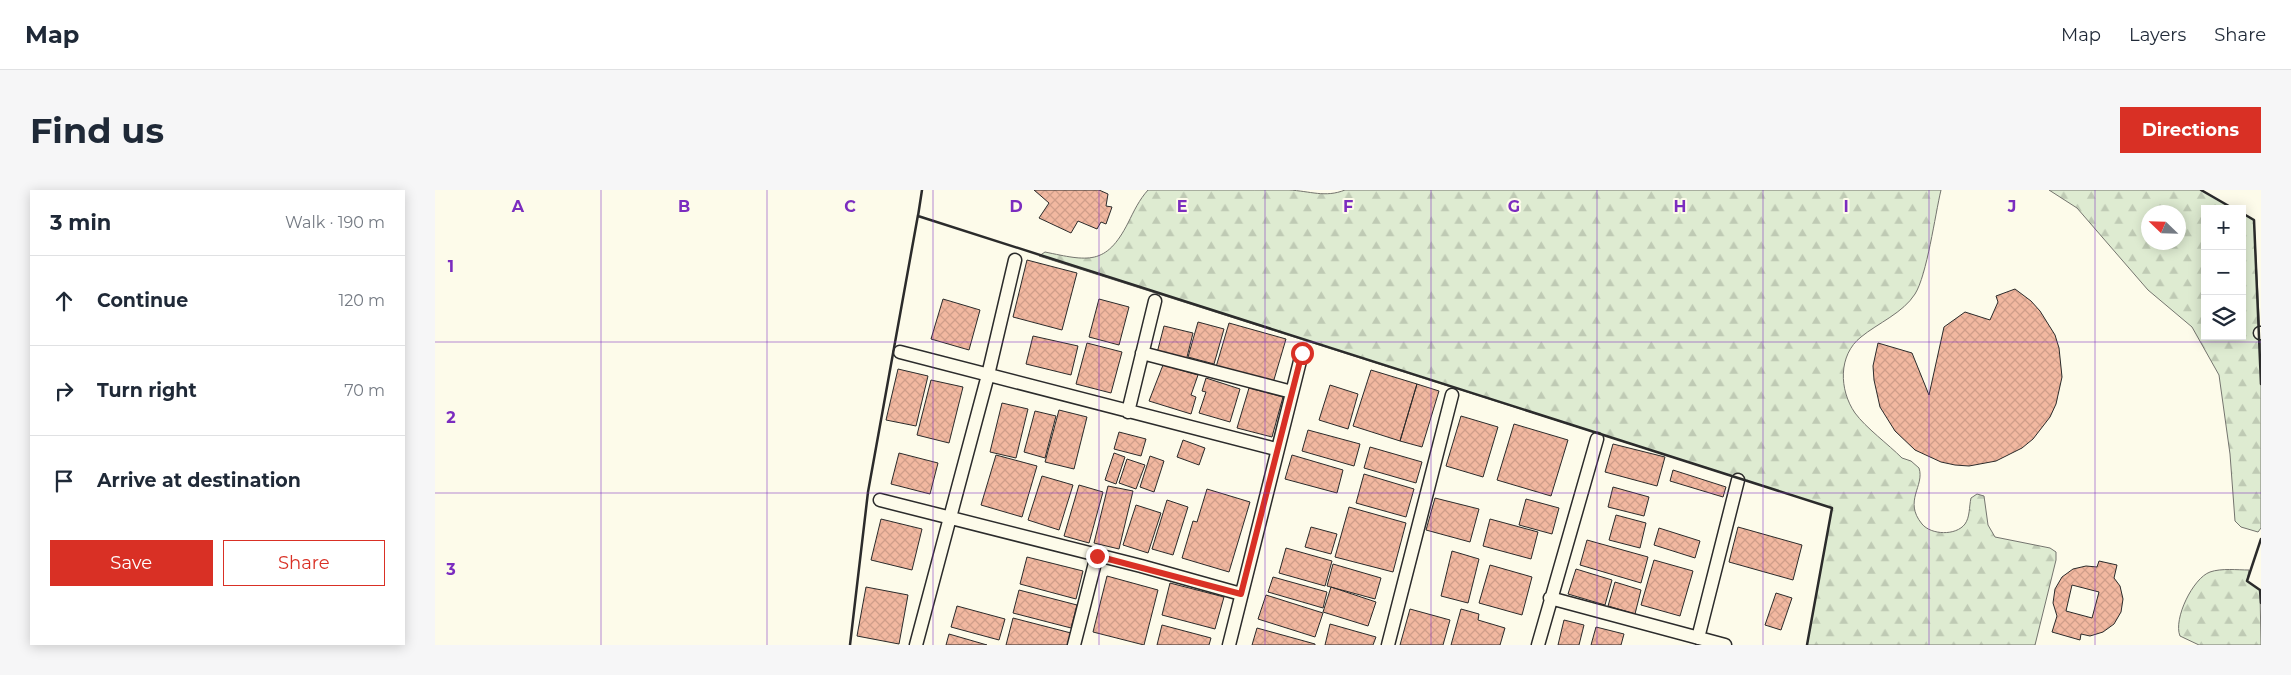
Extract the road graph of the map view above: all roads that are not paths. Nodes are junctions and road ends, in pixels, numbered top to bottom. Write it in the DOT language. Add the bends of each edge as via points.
graph roads {
  1 [pos="1015,260"];
  2 [pos="1155,301"];
  3 [pos="900,352"];
  4 [pos="1142,352"];
  5 [pos="1302,353"];
  6 [pos="988,375"];
  7 [pos="1292,392"];
  8 [pos="1452,395"];
  9 [pos="1128,412"];
  10 [pos="1597,439"];
  11 [pos="1276,449"];
  12 [pos="1738,480"];
  13 [pos="880,500"];
  14 [pos="949,518"];
  15 [pos="1097,556"];
  16 [pos="1241,594"];
  17 [pos="1550,598"];
  18 [pos="1698,638"];
  19 [pos="916,645"];
  20 [pos="1074,645"];
  21 [pos="1229,645"];
  22 [pos="1389,645"];
  23 [pos="1538,645"];
  24 [pos="1725,645"];
  1 -- 6 [label="street"];
  2 -- 4 [label="street"];
  3 -- 6 [label="street"];
  4 -- 7 [label="street"];
  4 -- 9 [label="street"];
  5 -- 7 [label="street"];
  6 -- 9 [label="street"];
  6 -- 14 [label="street"];
  7 -- 11 [label="street"];
  8 -- 22 [label="street"];
  9 -- 11 [label="street"];
  10 -- 17 [label="street"];
  11 -- 16 [label="street"];
  12 -- 18 [label="street"];
  13 -- 14 [label="street"];
  14 -- 15 [label="street"];
  14 -- 19 [label="street"];
  15 -- 16 [label="street"];
  15 -- 20 [label="street"];
  16 -- 21 [label="street"];
  17 -- 18 [label="street"];
  17 -- 23 [label="street"];
  18 -- 24 [label="street"];
}
